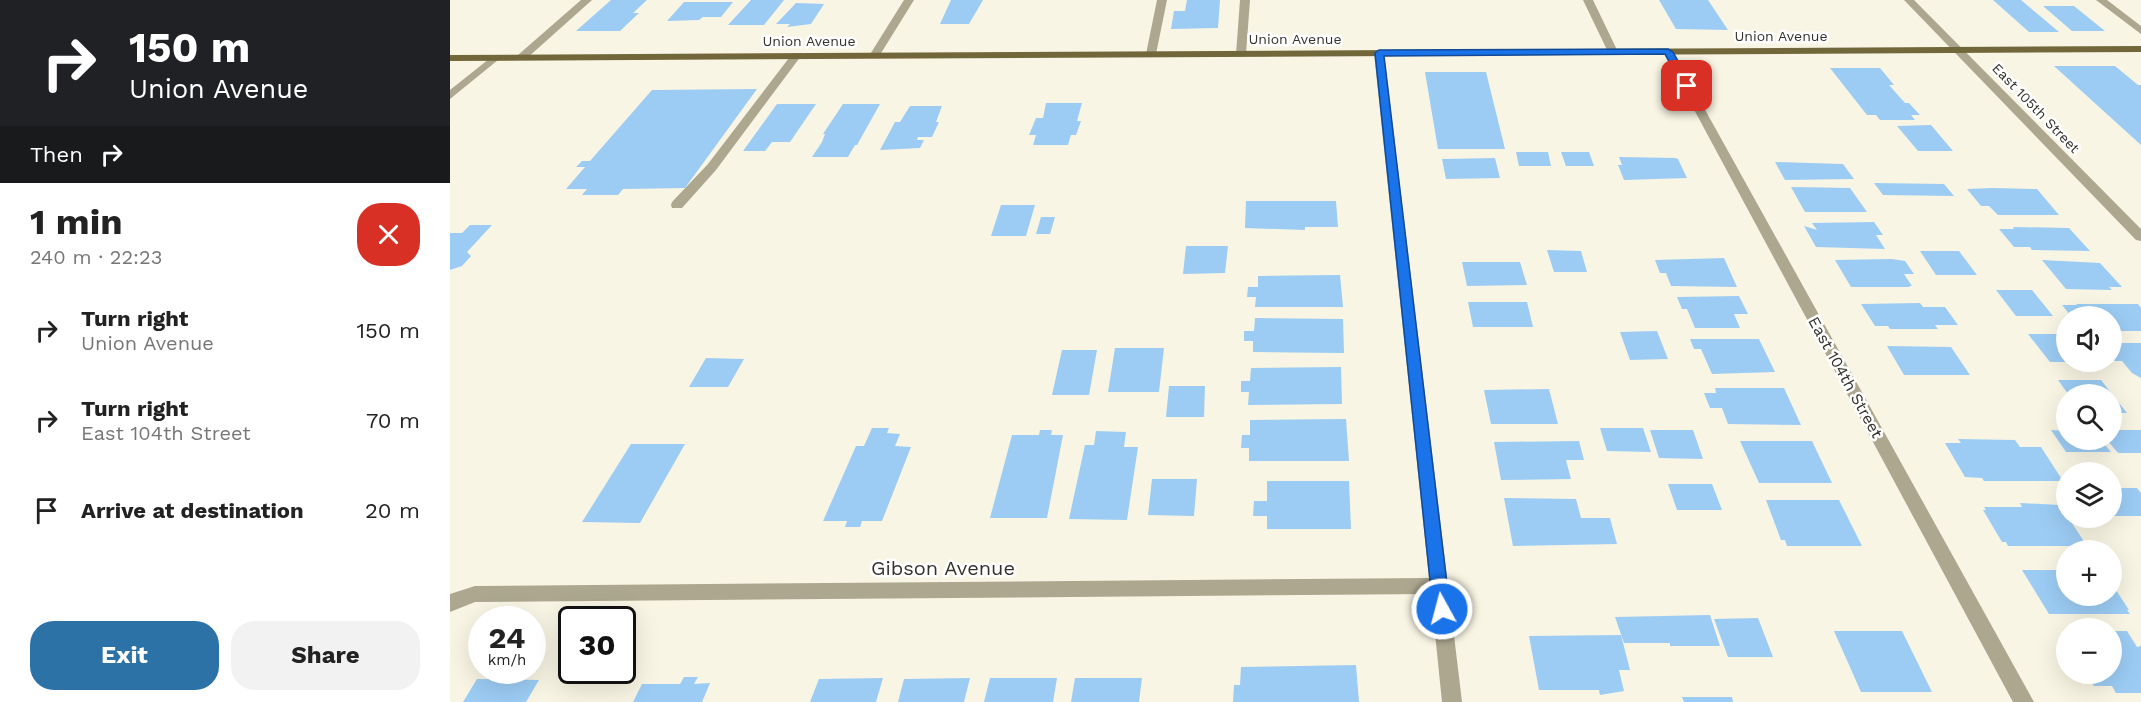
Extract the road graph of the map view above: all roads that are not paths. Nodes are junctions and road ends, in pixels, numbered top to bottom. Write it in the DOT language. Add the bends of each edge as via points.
graph roads {
  1 [pos="587,0"];
  2 [pos="909,0"];
  3 [pos="1162,0"];
  4 [pos="1245,0"];
  5 [pos="1588,0"];
  6 [pos="1910,0"];
  7 [pos="2101,0"];
  8 [pos="2141,31"];
  9 [pos="2141,49"];
  10 [pos="1959,50"];
  11 [pos="1612,52"];
  12 [pos="1668,52"];
  13 [pos="1379,53"];
  14 [pos="1151,54"];
  15 [pos="1241,54"];
  16 [pos="796,56"];
  17 [pos="874,56"];
  18 [pos="522,57"];
  19 [pos="450,58"];
  20 [pos="494,58"];
  21 [pos="450,96"];
  22 [pos="677,205"];
  23 [pos="2141,237"];
  24 [pos="1439,586"];
  25 [pos="450,603"];
  26 [pos="1452,702"];
  27 [pos="2024,702"];
  1 -- 18 [label="street"];
  2 -- 17 [label="street"];
  3 -- 14 [label="street"];
  4 -- 15 [label="street"];
  5 -- 11 [label="street"];
  6 -- 10 [label="street, East 105th Street"];
  7 -- 8 [label="street"];
  9 -- 10 [label="main road, Union Avenue"];
  10 -- 12 [label="main road, Union Avenue"];
  10 -- 23 [label="street, East 105th Street"];
  11 -- 12 [label="main road, Union Avenue"];
  11 -- 13 [label="main road, Union Avenue"];
  12 -- 27 [label="street, East 104th Street"];
  13 -- 15 [label="main road, Union Avenue"];
  13 -- 24 [label="street"];
  14 -- 15 [label="main road, Union Avenue"];
  14 -- 17 [label="main road, Union Avenue"];
  16 -- 17 [label="main road, Union Avenue"];
  16 -- 18 [label="main road, Union Avenue"];
  16 -- 22 [label="street" via="712,166"];
  18 -- 20 [label="main road, Union Avenue"];
  19 -- 20 [label="main road, Union Avenue"];
  20 -- 21 [label="street"];
  24 -- 25 [label="street, Gibson Avenue" via="475,594"];
  24 -- 26 [label="street"];
}
